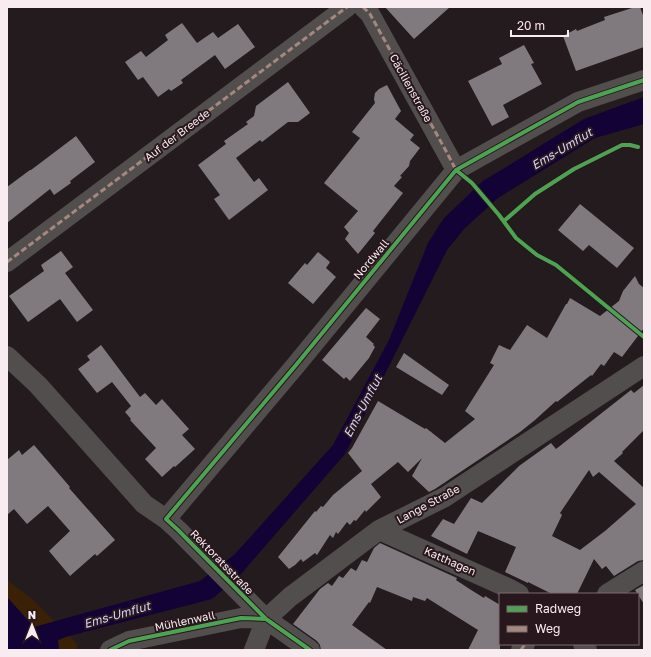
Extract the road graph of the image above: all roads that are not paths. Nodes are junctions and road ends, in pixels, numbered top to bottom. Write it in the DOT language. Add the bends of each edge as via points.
graph roads {
  1 [pos="347,7"];
  2 [pos="363,7"];
  3 [pos="644,80"];
  4 [pos="456,170"];
  5 [pos="7,262"];
  6 [pos="7,356"];
  7 [pos="644,366"];
  8 [pos="166,519"];
  9 [pos="379,530"];
  10 [pos="644,571"];
  11 [pos="517,593"];
  12 [pos="609,593"];
  13 [pos="266,619"];
  14 [pos="110,650"];
  15 [pos="254,650"];
  16 [pos="310,650"];
  1 -- 5 [label="street, Auf der Breede"];
  2 -- 4 [label="street, Cäcilienstraße" via="370,14"];
  3 -- 4 [label="street, Nordwall" via="578,102"];
  4 -- 8 [label="street, Nordwall"];
  6 -- 8 [label="street, Rektoratsstraße" via="38,385 144,504"];
  7 -- 9 [label="street, Lange Straße" via="445,498"];
  8 -- 13 [label="street, Rektoratsstraße"];
  9 -- 11 [label="street, Katthagen"];
  9 -- 13 [label="street, Lange Straße" via="290,597"];
  10 -- 12 [label="street"];
  13 -- 14 [label="street, Mühlenwall" via="241,618 129,642"];
  13 -- 15 [label="street, Lange Straße"];
  13 -- 16 [label="street, Rektoratsstraße"];
}
